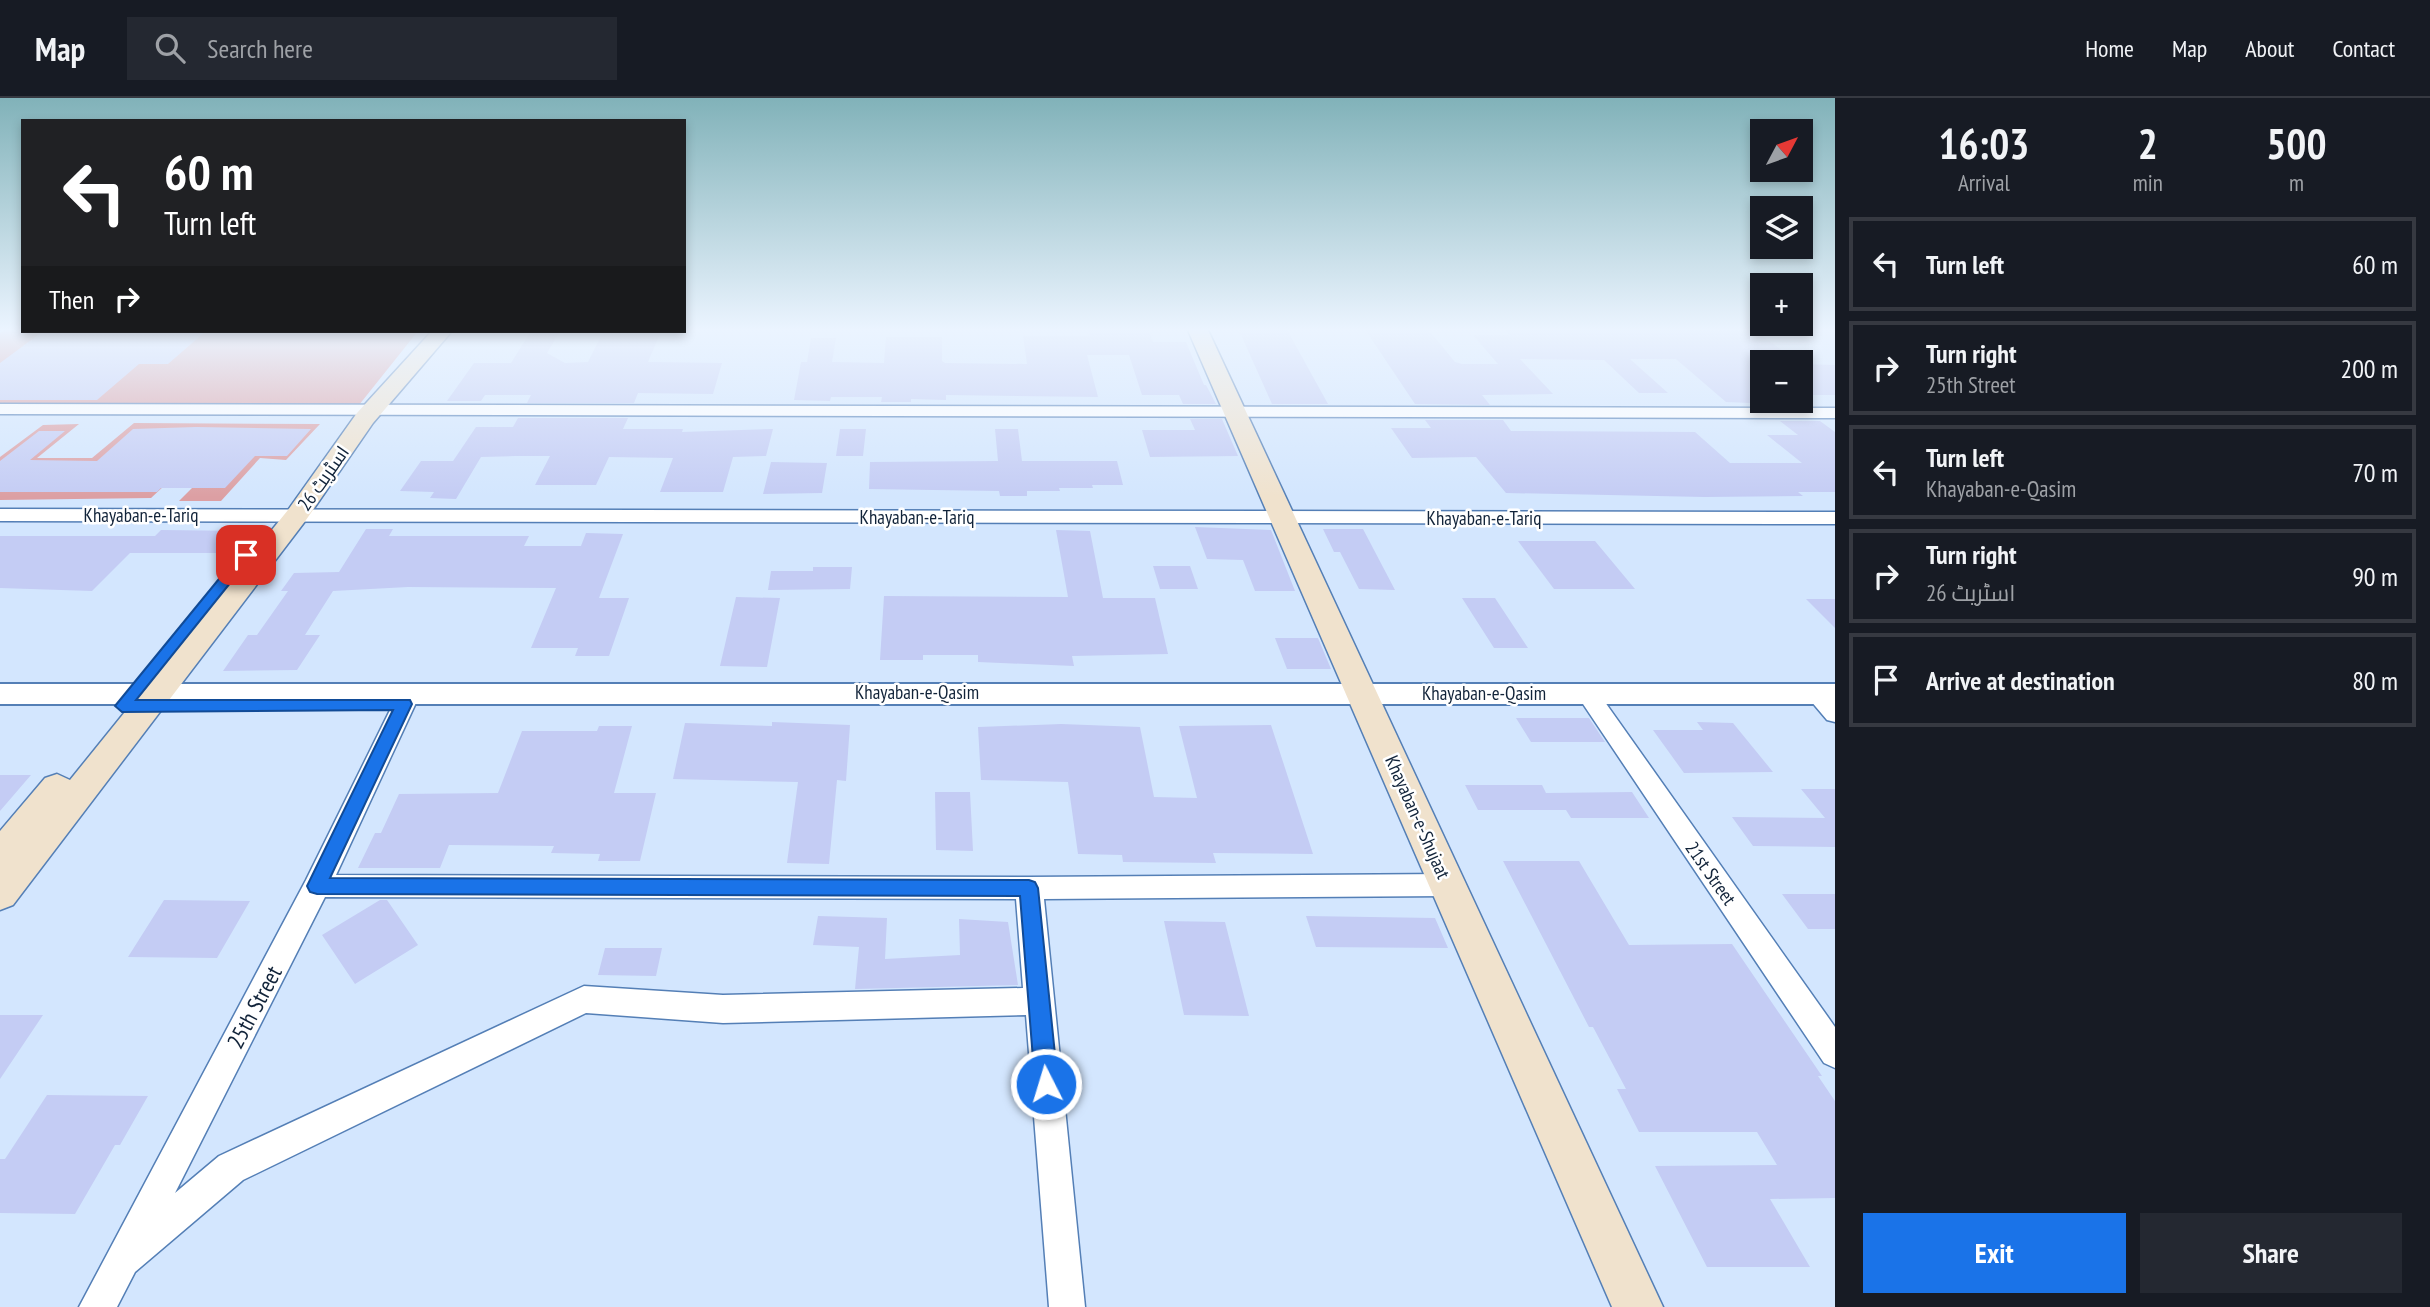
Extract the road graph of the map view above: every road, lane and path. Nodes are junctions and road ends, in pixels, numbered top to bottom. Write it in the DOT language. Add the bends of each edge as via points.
graph roads {
  1 [pos="387,384"];
  2 [pos="392,384"];
  3 [pos="1222,384"];
  4 [pos="0,410"];
  5 [pos="1835,413"];
  6 [pos="364,414"];
  7 [pos="1236,415"];
  8 [pos="0,417"];
  9 [pos="1835,420"];
  10 [pos="0,506"];
  11 [pos="1835,508"];
  12 [pos="291,511"];
  13 [pos="1280,513"];
  14 [pos="0,516"];
  15 [pos="1835,518"];
  16 [pos="0,694"];
  17 [pos="407,698"];
  18 [pos="1364,699"];
  19 [pos="139,700"];
  20 [pos="1592,700"];
  21 [pos="1830,703"];
  22 [pos="0,705"];
  23 [pos="0,857"];
  24 [pos="1448,885"];
  25 [pos="317,886"];
  26 [pos="1029,888"];
  27 [pos="0,894"];
  28 [pos="1039,1001"];
  29 [pos="1835,1053"];
  30 [pos="122,1259"];
  31 [pos="97,1307"];
  32 [pos="1067,1307"];
  33 [pos="1638,1307"];
  1 -- 6 [label="main road, اسٹریٹ 26"];
  2 -- 6 [label="main road, اسٹریٹ 26"];
  3 -- 7 [label="main road, Khayaban-e-Shujaat"];
  4 -- 6 [label="street"];
  5 -- 7 [label="street"];
  6 -- 7 [label="street"];
  6 -- 8 [label="street"];
  6 -- 12 [label="main road, اسٹریٹ 26"];
  7 -- 9 [label="street"];
  7 -- 13 [label="main road, Khayaban-e-Shujaat"];
  10 -- 12 [label="street, Khayaban-e-Tariq"];
  11 -- 13 [label="street, Khayaban-e-Tariq"];
  12 -- 13 [label="street, Khayaban-e-Tariq"];
  12 -- 14 [label="street, Khayaban-e-Tariq"];
  12 -- 19 [label="main road, اسٹریٹ 26"];
  13 -- 15 [label="street, Khayaban-e-Tariq"];
  13 -- 18 [label="main road, Khayaban-e-Shujaat"];
  16 -- 19 [label="street, Khayaban-e-Qasim"];
  17 -- 18 [label="street, Khayaban-e-Qasim"];
  17 -- 19 [label="street, Khayaban-e-Qasim"];
  17 -- 25 [label="street, 25th Street"];
  18 -- 20 [label="street, Khayaban-e-Qasim"];
  18 -- 24 [label="main road, Khayaban-e-Shujaat"];
  19 -- 22 [label="street, Khayaban-e-Qasim"];
  19 -- 23 [label="main road, اسٹریٹ 26"];
  19 -- 27 [label="main road, اسٹریٹ 26"];
  20 -- 21 [label="street, Khayaban-e-Qasim"];
  20 -- 29 [label="street, 21st Street"];
  24 -- 26 [label="street"];
  24 -- 33 [label="main road, Khayaban-e-Shujaat"];
  25 -- 26 [label="street"];
  25 -- 30 [label="street, 25th Street"];
  26 -- 28 [label="street"];
  28 -- 30 [label="street" via="723,1009 584,999 231,1168"];
  28 -- 32 [label="street"];
  30 -- 31 [label="street, 25th Street"];
}
